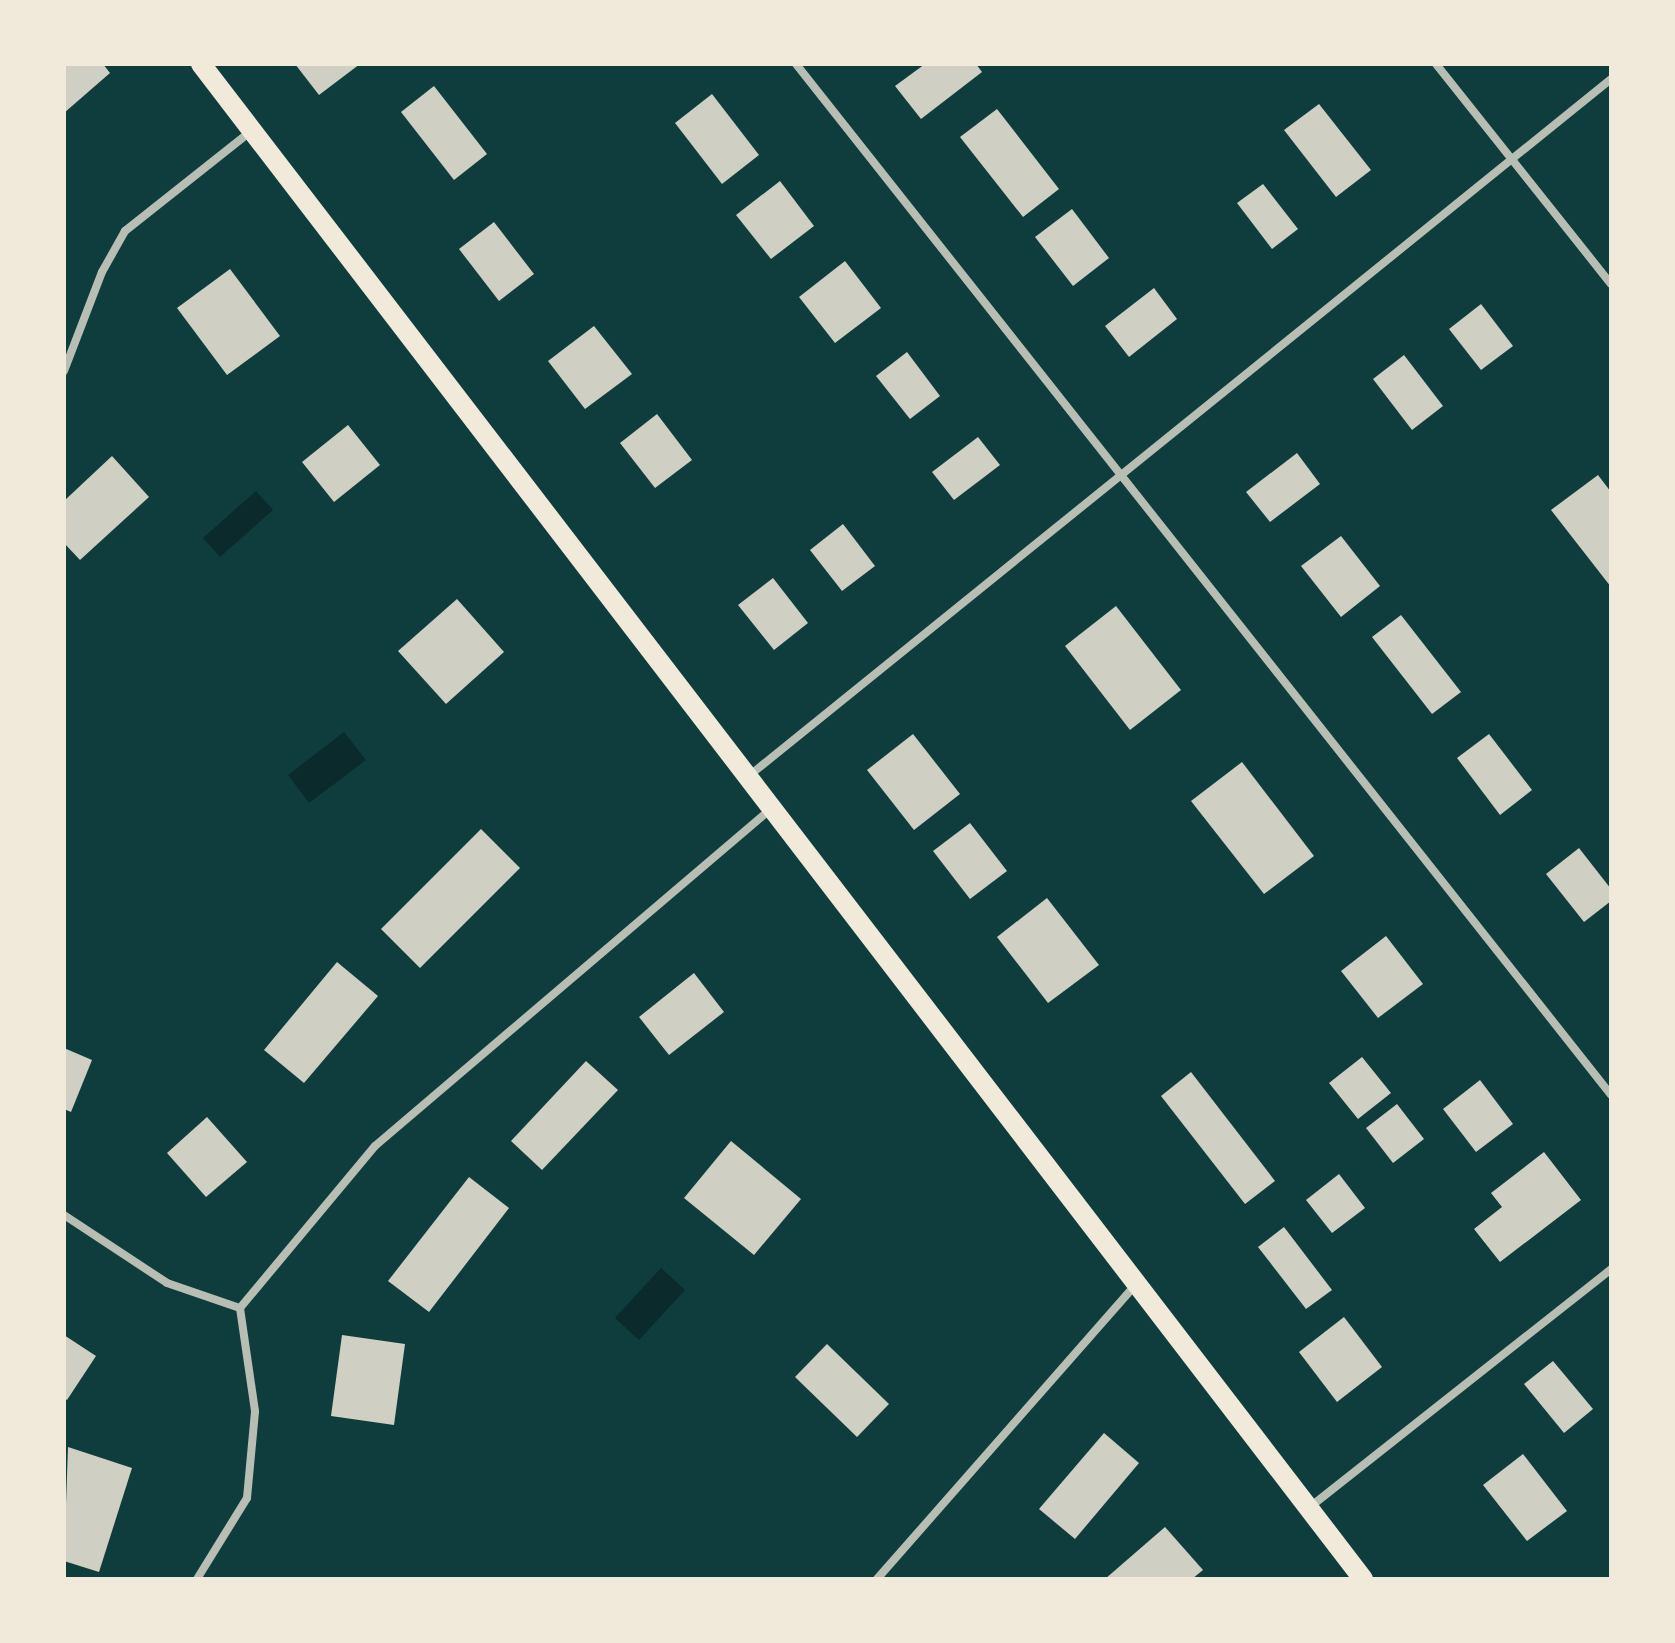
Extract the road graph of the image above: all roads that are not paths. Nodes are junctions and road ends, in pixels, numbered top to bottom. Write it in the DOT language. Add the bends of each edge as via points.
graph roads {
  1 [pos="201,64"];
  2 [pos="796,64"];
  3 [pos="1436,64"];
  4 [pos="1611,79"];
  5 [pos="252,131"];
  6 [pos="1512,159"];
  7 [pos="1611,284"];
  8 [pos="64,371"];
  9 [pos="1121,475"];
  10 [pos="750,775"];
  11 [pos="774,806"];
  12 [pos="1611,1095"];
  13 [pos="64,1215"];
  14 [pos="1611,1269"];
  15 [pos="1139,1281"];
  16 [pos="240,1308"];
  17 [pos="1309,1508"];
  18 [pos="197,1579"];
  19 [pos="877,1579"];
  20 [pos="1363,1579"];
  1 -- 5 [label="main road"];
  2 -- 9 [label="street"];
  3 -- 6 [label="street"];
  4 -- 6 [label="street"];
  5 -- 8 [label="street" via="125,231 102,272"];
  5 -- 10 [label="main road"];
  6 -- 7 [label="street"];
  6 -- 9 [label="street"];
  9 -- 10 [label="street"];
  9 -- 12 [label="street"];
  10 -- 11 [label="main road"];
  11 -- 15 [label="main road"];
  11 -- 16 [label="street" via="375,1146"];
  13 -- 16 [label="street" via="167,1283"];
  14 -- 17 [label="street"];
  15 -- 17 [label="main road"];
  15 -- 19 [label="street"];
  16 -- 18 [label="street" via="255,1411 247,1498"];
  17 -- 20 [label="main road"];
}
